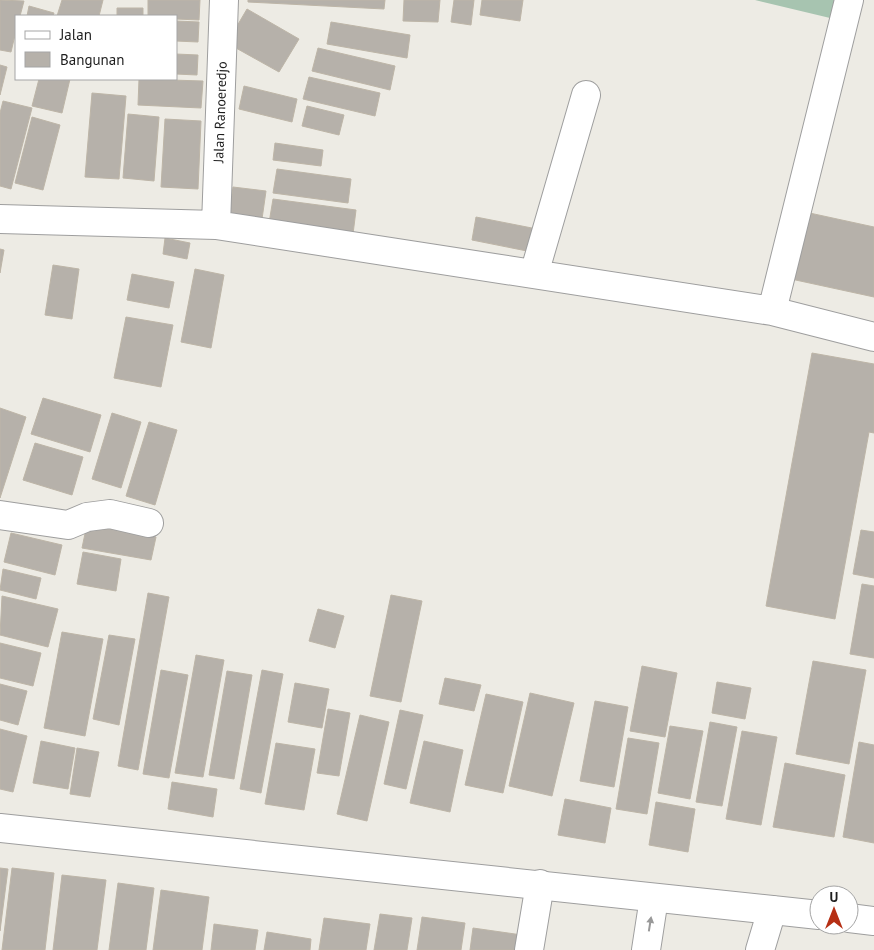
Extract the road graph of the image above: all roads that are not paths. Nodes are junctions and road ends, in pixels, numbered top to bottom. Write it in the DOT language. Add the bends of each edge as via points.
graph roads {
  1 [pos="224,0"];
  2 [pos="849,0"];
  3 [pos="586,95"];
  4 [pos="0,218"];
  5 [pos="216,224"];
  6 [pos="534,274"];
  7 [pos="772,311"];
  8 [pos="874,338"];
  9 [pos="0,515"];
  10 [pos="148,523"];
  11 [pos="0,828"];
  12 [pos="540,884"];
  13 [pos="654,898"];
  14 [pos="772,910"];
  15 [pos="809,914"];
  16 [pos="859,919"];
  17 [pos="874,921"];
  18 [pos="529,950"];
  19 [pos="646,950"];
  20 [pos="760,950"];
  1 -- 5 [label="street, Jalan Ranoeredjo"];
  2 -- 7 [label="street"];
  3 -- 6 [label="street"];
  4 -- 5 [label="street"];
  5 -- 6 [label="street"];
  6 -- 7 [label="street"];
  7 -- 8 [label="street"];
  9 -- 10 [label="street" via="68,525 87,517 110,514"];
  11 -- 12 [label="street"];
  12 -- 13 [label="street"];
  12 -- 18 [label="street"];
  13 -- 14 [label="street"];
  19 -- 13 [label="street, one-way"];
  14 -- 15 [label="street"];
  14 -- 20 [label="street"];
  16 -- 17 [label="street"];
}
